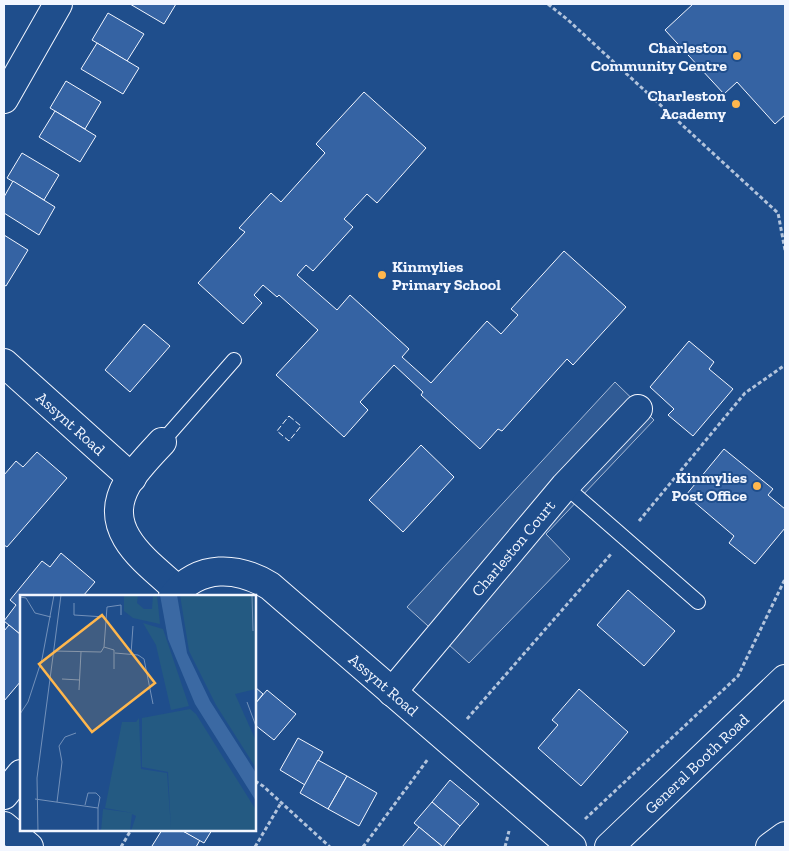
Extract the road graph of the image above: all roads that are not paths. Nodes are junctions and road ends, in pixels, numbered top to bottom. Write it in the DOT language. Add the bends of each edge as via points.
graph roads {
  1 [pos="58,4"];
  2 [pos="4,99"];
  3 [pos="234,360"];
  4 [pos="6,370"];
  5 [pos="638,409"];
  6 [pos="162,442"];
  7 [pos="132,478"];
  8 [pos="565,486"];
  9 [pos="176,593"];
  10 [pos="698,602"];
  11 [pos="785,679"];
  12 [pos="392,692"];
  13 [pos="20,775"];
  14 [pos="4,795"];
  15 [pos="4,826"];
  16 [pos="785,836"];
  17 [pos="568,843"];
  18 [pos="29,847"];
  19 [pos="608,847"];
  20 [pos="770,847"];
  1 -- 2 [label="street"];
  3 -- 6 [label="lane"];
  4 -- 7 [label="street, Assynt Road"];
  5 -- 8 [label="street, Charleston Court"];
  6 -- 7 [label="street, Assynt Road"];
  7 -- 9 [label="street, Assynt Road" via="119,503 120,525 130,545"];
  8 -- 10 [label="lane"];
  8 -- 12 [label="street, Charleston Court"];
  9 -- 12 [label="street, Assynt Road" via="195,578 214,572 238,572 255,577 270,586"];
  11 -- 19 [label="street, General Booth Road"];
  12 -- 17 [label="street, Assynt Road"];
  13 -- 14 [label="street"];
  15 -- 18 [label="street"];
  16 -- 20 [label="street"];
}
